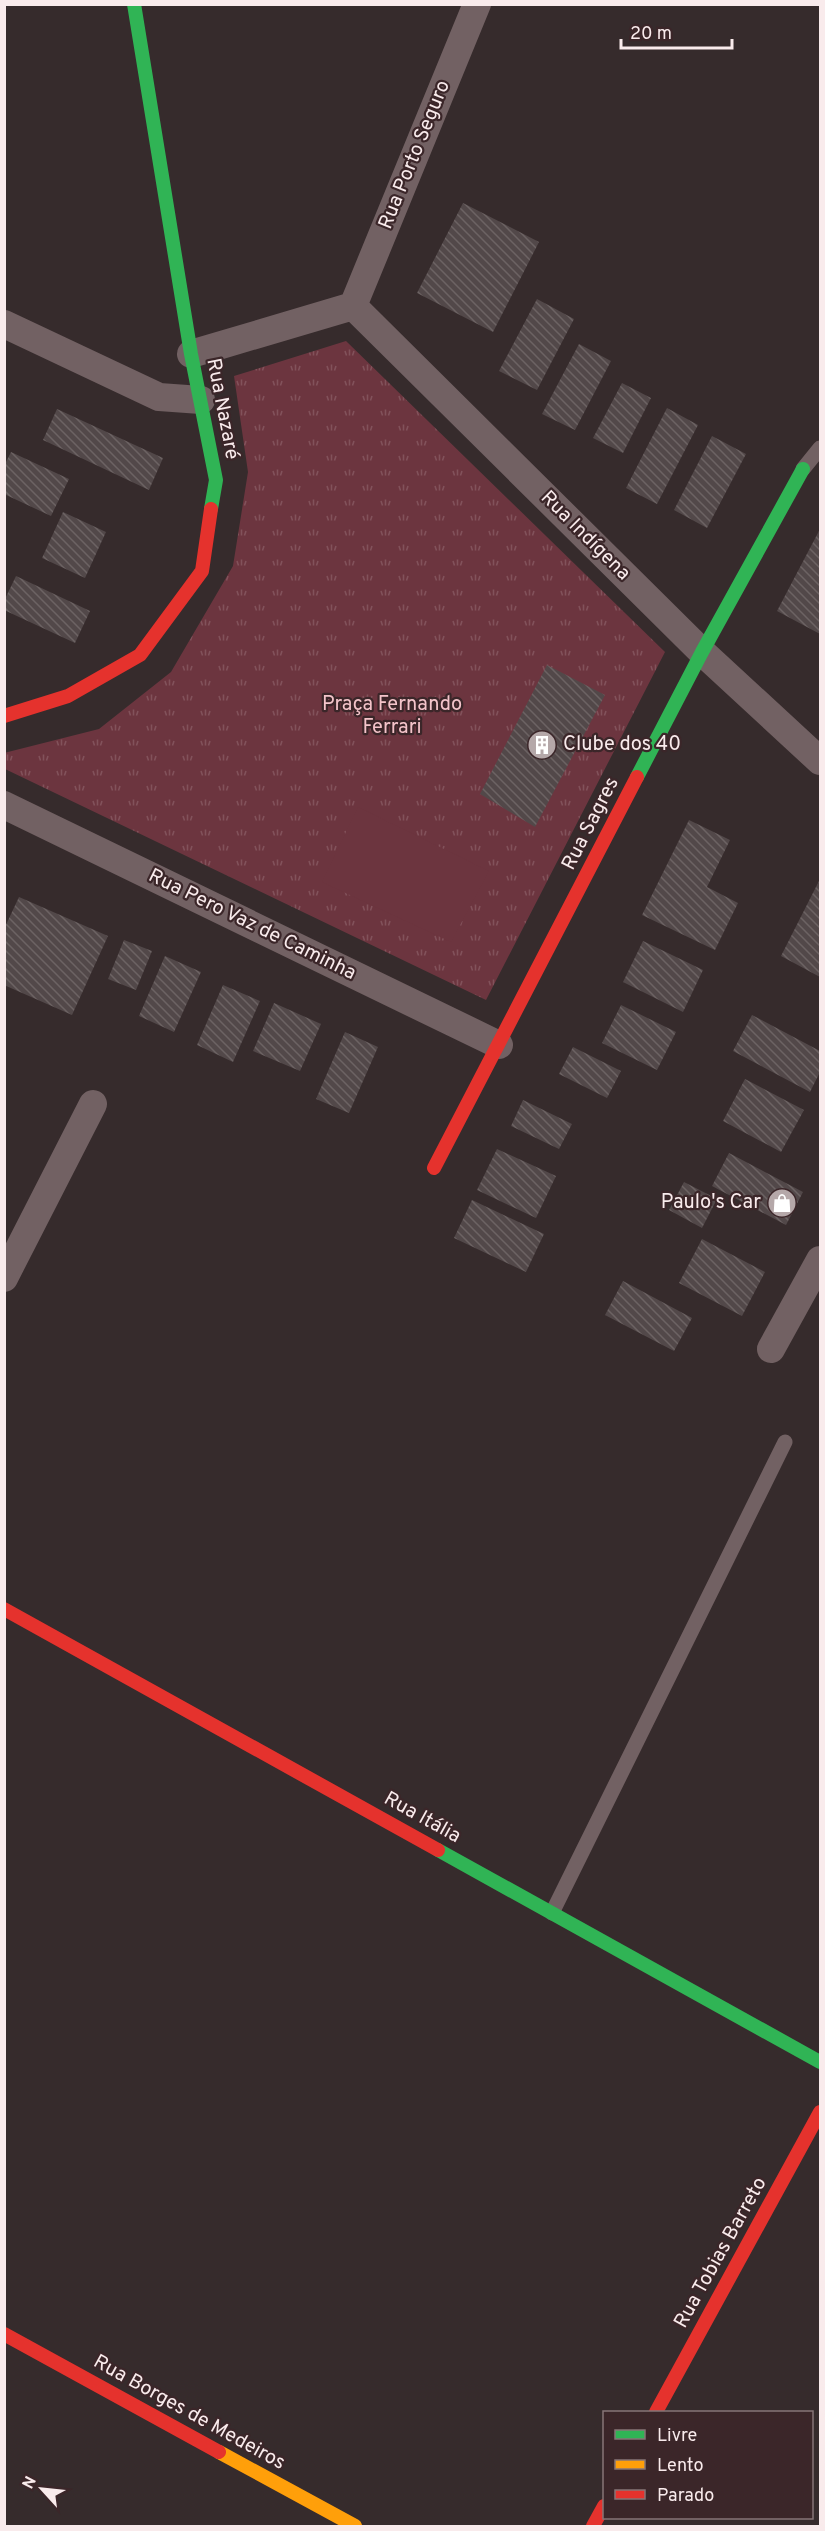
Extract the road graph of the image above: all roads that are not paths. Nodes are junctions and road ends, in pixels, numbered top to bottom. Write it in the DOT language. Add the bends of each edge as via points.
graph roads {
  1 [pos="134,4"];
  2 [pos="477,4"];
  3 [pos="353,306"];
  4 [pos="4,324"];
  5 [pos="191,354"];
  6 [pos="201,400"];
  7 [pos="820,447"];
  8 [pos="803,469"];
  9 [pos="702,652"];
  10 [pos="4,716"];
  11 [pos="820,761"];
  12 [pos="4,805"];
  13 [pos="499,1045"];
  14 [pos="93,1104"];
  15 [pos="434,1168"];
  16 [pos="820,1260"];
  17 [pos="4,1278"];
  18 [pos="771,1349"];
  19 [pos="786,1442"];
  20 [pos="4,1609"];
  21 [pos="552,1913"];
  22 [pos="820,2061"];
  23 [pos="820,2112"];
  24 [pos="4,2334"];
  25 [pos="657,2411"];
  26 [pos="603,2508"];
  27 [pos="355,2526"];
  28 [pos="594,2526"];
  1 -- 5 [label="street, Rua Nazaré"];
  2 -- 3 [label="street, Rua Porto Seguro"];
  3 -- 5 [label="street"];
  3 -- 9 [label="street, Rua Indígena"];
  4 -- 6 [label="street" via="159,397"];
  5 -- 6 [label="street, Rua Nazaré"];
  6 -- 10 [label="street, Rua Nazaré" via="216,480 202,571 140,655 68,696"];
  7 -- 8 [label="lane"];
  8 -- 9 [label="street, Rua Sagres"];
  9 -- 11 [label="street, Rua Indígena"];
  9 -- 13 [label="street, Rua Sagres"];
  12 -- 13 [label="street, Rua Pero Vaz de Caminha"];
  13 -- 15 [label="street, Rua Sagres"];
  14 -- 17 [label="street"];
  16 -- 18 [label="street"];
  19 -- 21 [label="lane"];
  20 -- 21 [label="street, Rua Itália"];
  21 -- 22 [label="street, Rua Itália"];
  23 -- 25 [label="street, Rua Tobias Barreto"];
  24 -- 27 [label="street, Rua Borges de Medeiros"];
  26 -- 28 [label="street"];
}
